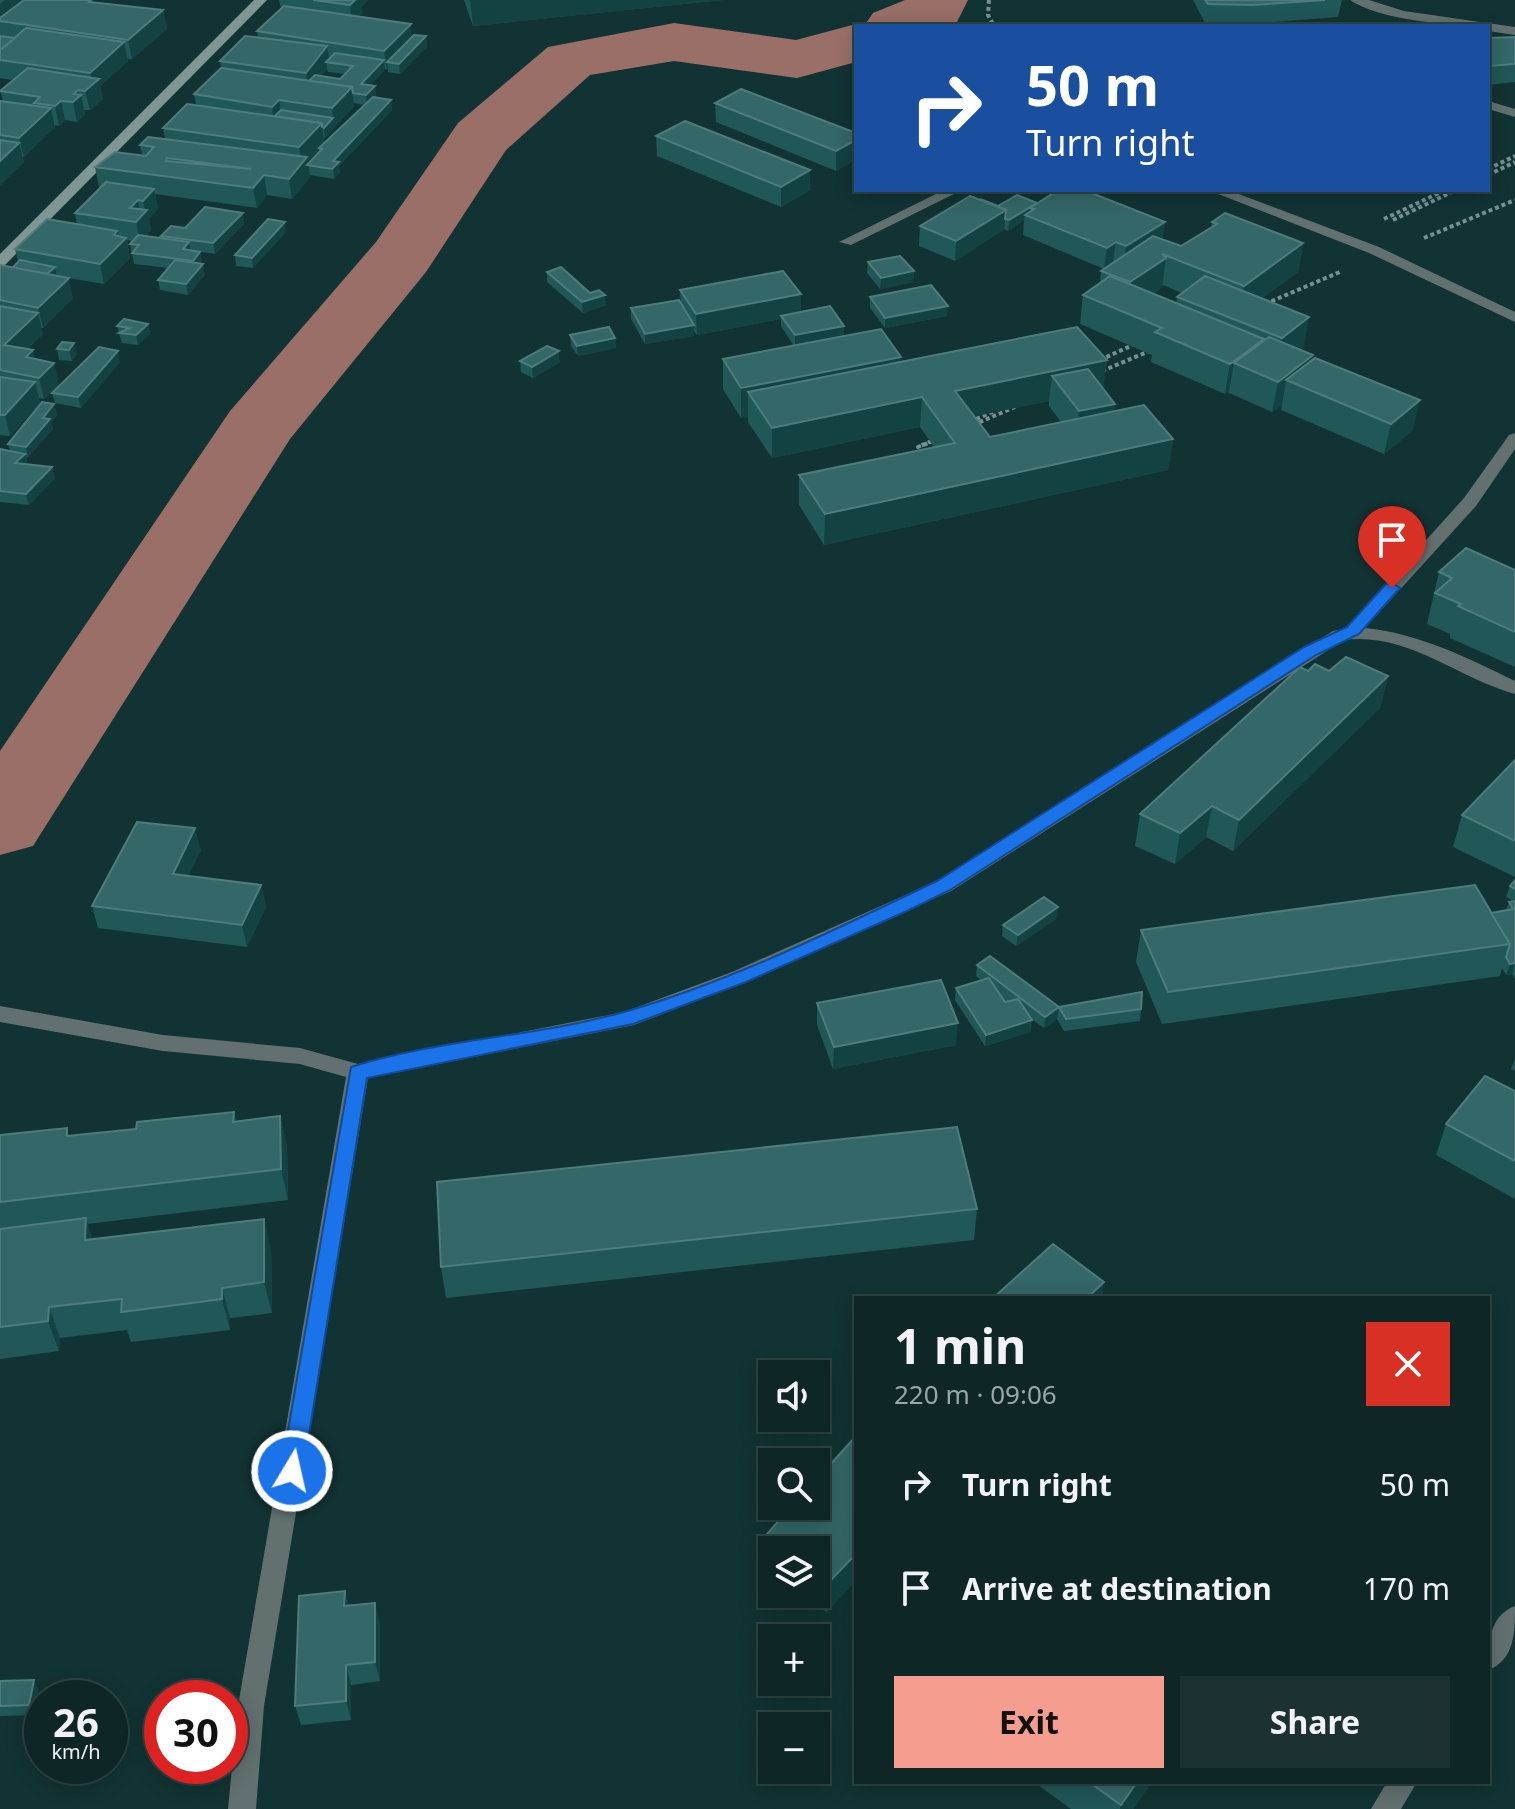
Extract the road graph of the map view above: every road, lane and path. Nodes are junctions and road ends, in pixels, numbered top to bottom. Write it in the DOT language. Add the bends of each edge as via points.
graph roads {
  1 [pos="261,0"];
  2 [pos="989,0"];
  3 [pos="1356,0"];
  4 [pos="1435,18"];
  5 [pos="993,24"];
  6 [pos="1412,24"];
  7 [pos="1472,24"];
  8 [pos="1490,27"];
  9 [pos="1515,31"];
  10 [pos="1490,106"];
  11 [pos="1515,113"];
  12 [pos="1515,156"];
  13 [pos="1515,162"];
  14 [pos="1490,171"];
  15 [pos="1490,171"];
  16 [pos="951,192"];
  17 [pos="1220,192"];
  18 [pos="1441,192"];
  19 [pos="1452,192"];
  20 [pos="1515,200"];
  21 [pos="1385,224"];
  22 [pos="1345,239"];
  23 [pos="846,242"];
  24 [pos="1413,242"];
  25 [pos="0,262"];
  26 [pos="1340,272"];
  27 [pos="1253,308"];
  28 [pos="1515,318"];
  29 [pos="1145,338"];
  30 [pos="1165,345"];
  31 [pos="1088,365"];
  32 [pos="1092,375"];
  33 [pos="1018,401"];
  34 [pos="961,428"];
  35 [pos="946,434"];
  36 [pos="1515,438"];
  37 [pos="918,447"];
  38 [pos="1353,631"];
  39 [pos="1515,688"];
  40 [pos="0,1014"];
  41 [pos="358,1072"];
  42 [pos="1515,1618"];
  43 [pos="1490,1655"];
  44 [pos="1402,1784"];
  45 [pos="242,1809"];
  46 [pos="1385,1809"];
  1 -- 25 [label="street"];
  2 -- 5 [label="path"];
  3 -- 4 [label="street"];
  4 -- 6 [label="street"];
  4 -- 7 [label="street"];
  8 -- 9 [label="street"];
  10 -- 11 [label="street"];
  12 -- 14 [label="path"];
  13 -- 15 [label="path"];
  16 -- 23 [label="street"];
  17 -- 22 [label="street"];
  18 -- 22 [label="path"];
  19 -- 21 [label="path"];
  20 -- 24 [label="path"];
  22 -- 28 [label="street"];
  26 -- 27 [label="path"];
  29 -- 31 [label="path"];
  30 -- 32 [label="path"];
  33 -- 34 [label="path"];
  35 -- 37 [label="path"];
  36 -- 38 [label="street" via="1470,502"];
  38 -- 39 [label="street" via="1394,639"];
  38 -- 41 [label="street" via="1310,651 944,886 835,936 627,1019"];
  40 -- 41 [label="street" via="163,1043 300,1056"];
  41 -- 45 [label="street" via="251,1706"];
  42 -- 43 [label="street"];
  44 -- 46 [label="street"];
}
